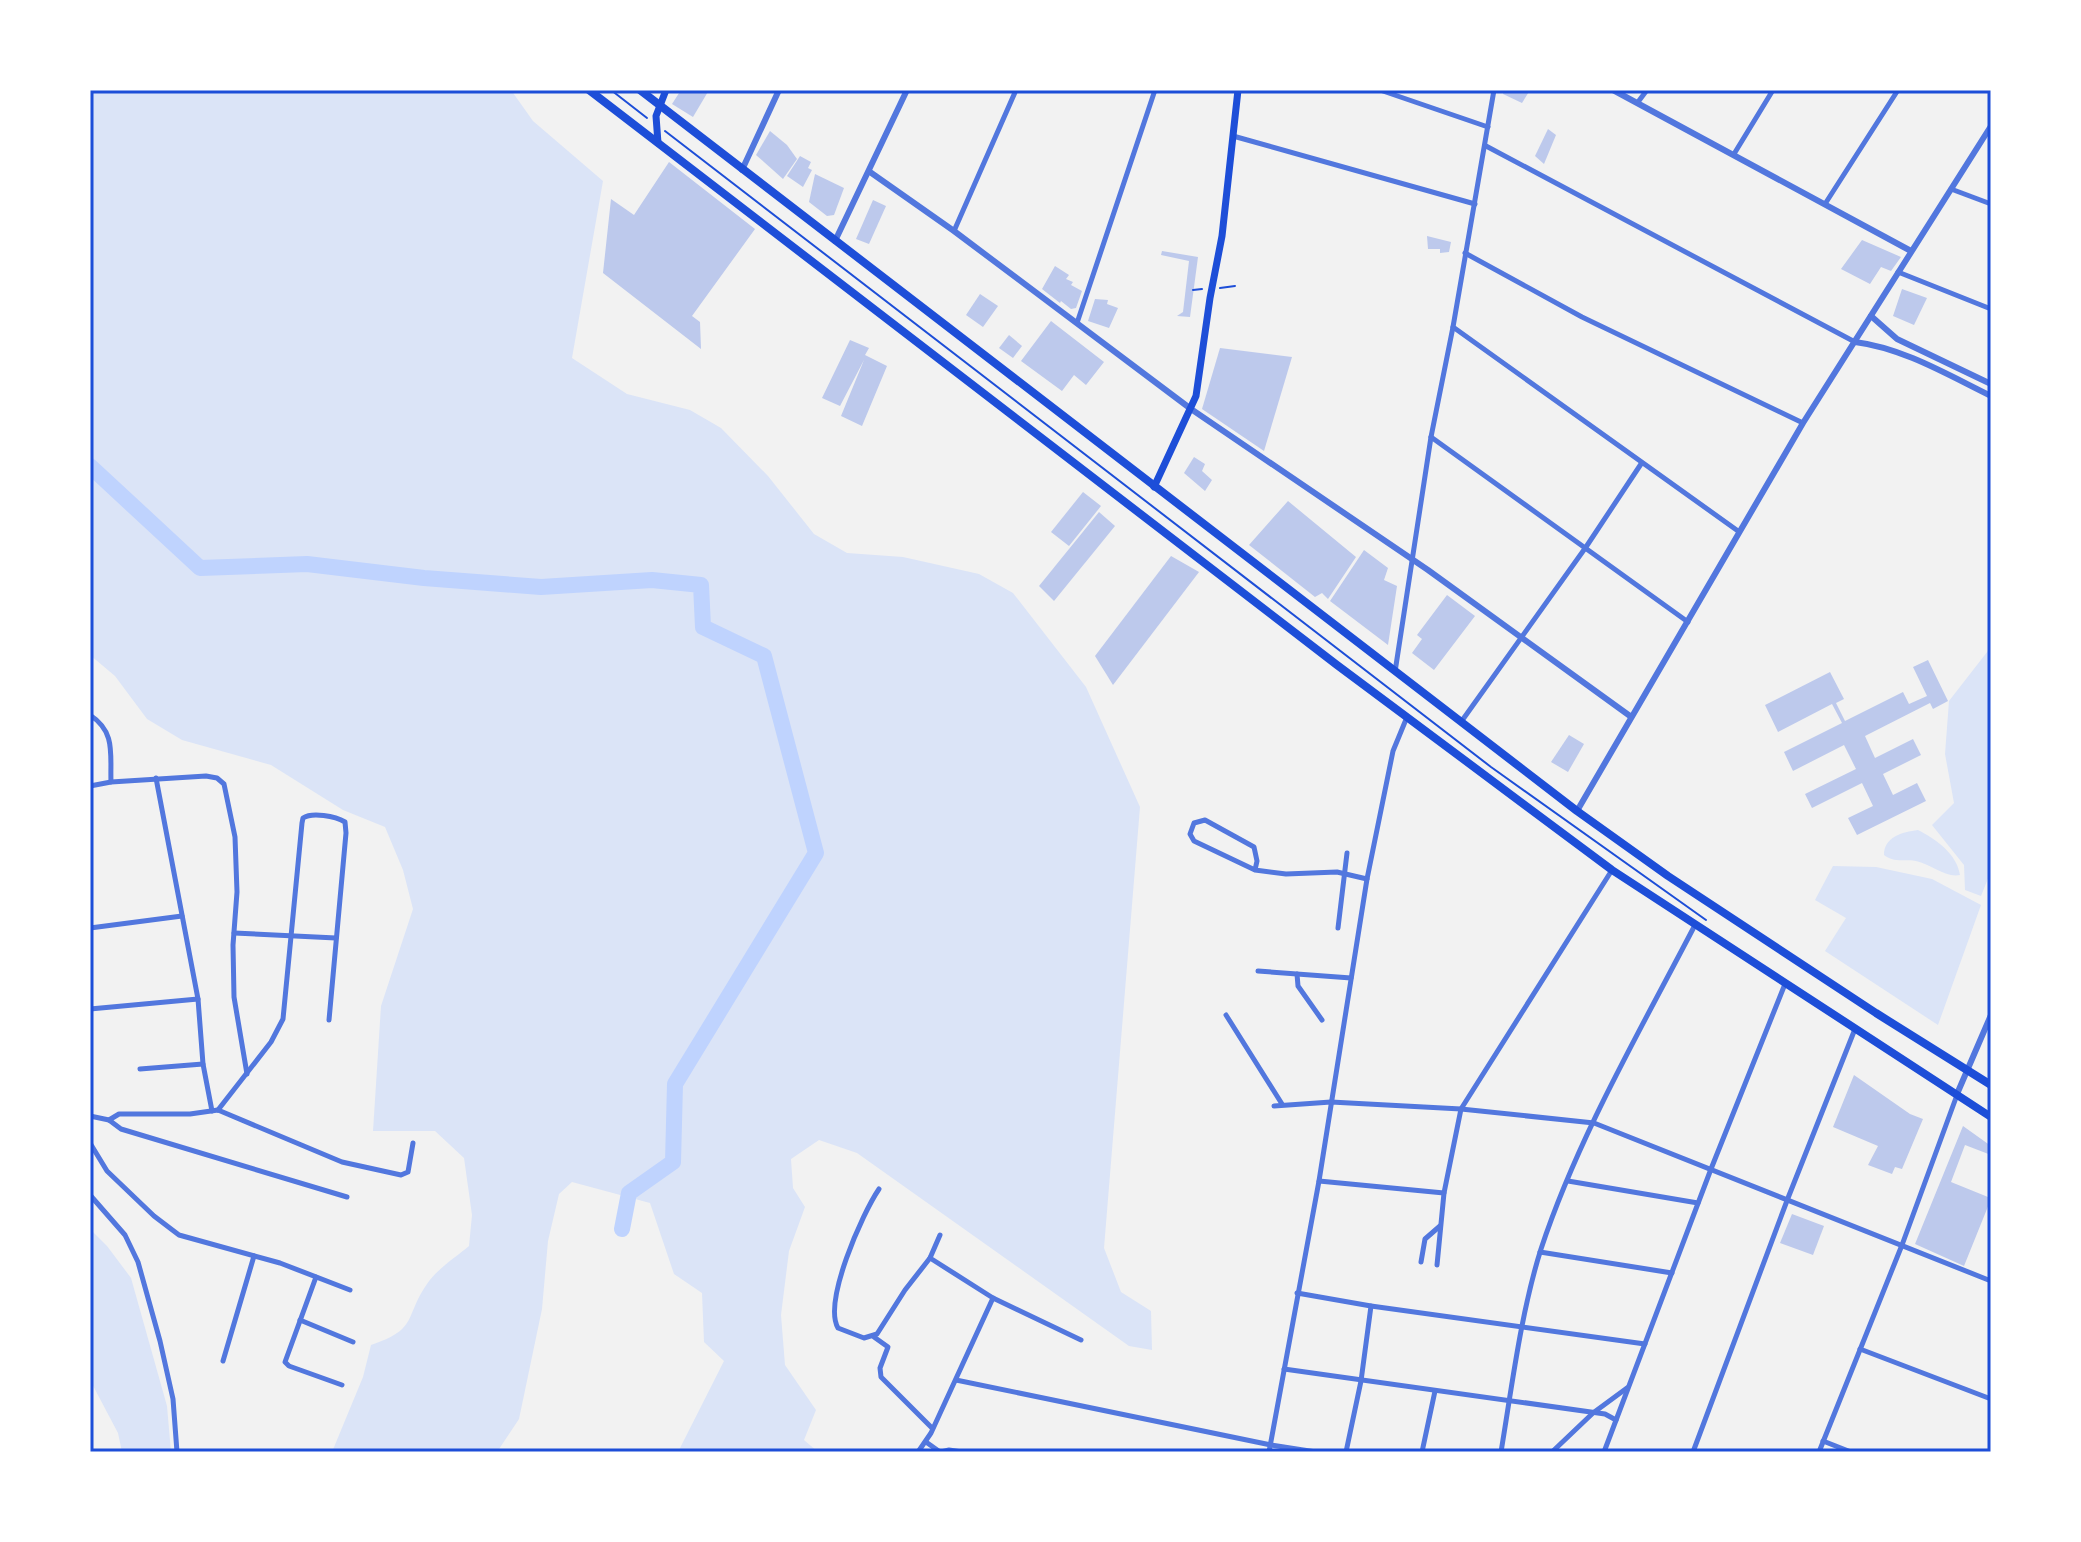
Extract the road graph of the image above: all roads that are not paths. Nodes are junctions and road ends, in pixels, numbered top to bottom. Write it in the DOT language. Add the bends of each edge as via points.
graph roads {
  1 [pos="589,90"];
  2 [pos="640,90"];
  3 [pos="666,90"];
  4 [pos="779,90"];
  5 [pos="907,90"];
  6 [pos="1016,90"];
  7 [pos="1155,90"];
  8 [pos="1238,90"];
  9 [pos="1380,90"];
  10 [pos="1494,90"];
  11 [pos="1613,90"];
  12 [pos="1647,90"];
  13 [pos="1773,90"];
  14 [pos="1898,90"];
  15 [pos="1638,102"];
  16 [pos="660,105"];
  17 [pos="1991,126"];
  18 [pos="1488,127"];
  19 [pos="1233,136"];
  20 [pos="659,145"];
  21 [pos="1486,146"];
  22 [pos="1734,154"];
  23 [pos="742,170"];
  24 [pos="870,172"];
  25 [pos="1951,189"];
  26 [pos="1475,204"];
  27 [pos="1825,204"];
  28 [pos="1991,204"];
  29 [pos="954,231"];
  30 [pos="835,241"];
  31 [pos="1911,251"];
  32 [pos="1465,253"];
  33 [pos="1898,272"];
  34 [pos="1991,309"];
  35 [pos="1871,316"];
  36 [pos="1077,323"];
  37 [pos="1453,327"];
  38 [pos="1855,342"];
  39 [pos="1991,384"];
  40 [pos="1991,396"];
  41 [pos="1191,409"];
  42 [pos="1803,423"];
  43 [pos="1431,437"];
  44 [pos="1641,464"];
  45 [pos="1154,487"];
  46 [pos="1738,531"];
  47 [pos="1586,547"];
  48 [pos="1413,559"];
  49 [pos="1688,622"];
  50 [pos="1521,637"];
  51 [pos="1395,673"];
  52 [pos="90,715"];
  53 [pos="1630,716"];
  54 [pos="1407,717"];
  55 [pos="1461,722"];
  56 [pos="156,778"];
  57 [pos="111,782"];
  58 [pos="90,786"];
  59 [pos="1577,811"];
  60 [pos="1347,853"];
  61 [pos="1255,870"];
  62 [pos="1612,870"];
  63 [pos="1345,874"];
  64 [pos="1367,879"];
  65 [pos="182,916"];
  66 [pos="1695,925"];
  67 [pos="90,928"];
  68 [pos="1338,928"];
  69 [pos="234,933"];
  70 [pos="290,936"];
  71 [pos="336,938"];
  72 [pos="1258,971"];
  73 [pos="1297,974"];
  74 [pos="1351,978"];
  75 [pos="1786,983"];
  76 [pos="198,999"];
  77 [pos="90,1009"];
  78 [pos="1226,1015"];
  79 [pos="1991,1015"];
  80 [pos="329,1020"];
  81 [pos="1322,1020"];
  82 [pos="1856,1028"];
  83 [pos="203,1064"];
  84 [pos="140,1069"];
  85 [pos="1969,1071"];
  86 [pos="247,1074"];
  87 [pos="1991,1085"];
  88 [pos="1957,1094"];
  89 [pos="1331,1102"];
  90 [pos="1282,1104"];
  91 [pos="1274,1106"];
  92 [pos="1461,1109"];
  93 [pos="215,1110"];
  94 [pos="90,1116"];
  95 [pos="1991,1117"];
  96 [pos="109,1120"];
  97 [pos="1594,1123"];
  98 [pos="90,1143"];
  99 [pos="413,1143"];
  100 [pos="1711,1169"];
  101 [pos="1319,1181"];
  102 [pos="1568,1181"];
  103 [pos="879,1189"];
  104 [pos="1444,1193"];
  105 [pos="90,1195"];
  106 [pos="347,1197"];
  107 [pos="1788,1198"];
  108 [pos="1698,1203"];
  109 [pos="1441,1226"];
  110 [pos="940,1235"];
  111 [pos="1902,1245"];
  112 [pos="1540,1252"];
  113 [pos="254,1256"];
  114 [pos="930,1258"];
  115 [pos="1421,1262"];
  116 [pos="1437,1265"];
  117 [pos="1672,1273"];
  118 [pos="316,1277"];
  119 [pos="1991,1281"];
  120 [pos="350,1290"];
  121 [pos="1297,1293"];
  122 [pos="993,1298"];
  123 [pos="1371,1306"];
  124 [pos="300,1320"];
  125 [pos="1524,1327"];
  126 [pos="874,1337"];
  127 [pos="1081,1340"];
  128 [pos="353,1342"];
  129 [pos="1645,1344"];
  130 [pos="1860,1349"];
  131 [pos="223,1361"];
  132 [pos="1284,1369"];
  133 [pos="956,1380"];
  134 [pos="1361,1381"];
  135 [pos="342,1385"];
  136 [pos="1628,1387"];
  137 [pos="1435,1391"];
  138 [pos="1991,1399"];
  139 [pos="1509,1401"];
  140 [pos="1593,1413"];
  141 [pos="1616,1420"];
  142 [pos="932,1428"];
  143 [pos="1823,1441"];
  144 [pos="926,1442"];
  145 [pos="1270,1449"];
  146 [pos="177,1452"];
  147 [pos="918,1452"];
  148 [pos="940,1452"];
  149 [pos="962,1452"];
  150 [pos="1316,1452"];
  151 [pos="1346,1452"];
  152 [pos="1422,1452"];
  153 [pos="1501,1452"];
  154 [pos="1552,1452"];
  155 [pos="1604,1452"];
  156 [pos="1693,1452"];
  157 [pos="1819,1452"];
  158 [pos="1851,1452"];
  1 -- 20 [label="highway"];
  2 -- 16 [label="highway"];
  3 -- 16 [label="main road"];
  4 -- 23 [label="street"];
  5 -- 24 [label="street"];
  6 -- 29 [label="street"];
  7 -- 36 [label="street"];
  8 -- 19 [label="main road"];
  9 -- 18 [label="street"];
  10 -- 18 [label="street"];
  11 -- 15 [label="street"];
  12 -- 15 [label="street"];
  13 -- 22 [label="street"];
  14 -- 27 [label="street"];
  15 -- 22 [label="street"];
  16 -- 20 [label="main road" via="655,124"];
  16 -- 23 [label="highway"];
  17 -- 25 [label="street"];
  18 -- 21 [label="street"];
  19 -- 26 [label="street"];
  19 -- 41 [label="main road" via="1222,236"];
  20 -- 54 [label="highway"];
  21 -- 26 [label="street"];
  21 -- 38 [label="street"];
  22 -- 27 [label="street"];
  23 -- 30 [label="highway"];
  24 -- 29 [label="street"];
  24 -- 30 [label="street"];
  25 -- 28 [label="street"];
  25 -- 31 [label="street"];
  26 -- 32 [label="street"];
  27 -- 31 [label="street"];
  29 -- 36 [label="street"];
  30 -- 45 [label="highway"];
  31 -- 33 [label="street"];
  32 -- 37 [label="street"];
  32 -- 42 [label="street" via="1582,317"];
  33 -- 34 [label="street"];
  33 -- 35 [label="street"];
  35 -- 38 [label="street"];
  35 -- 39 [label="street" via="1897,339"];
  36 -- 41 [label="street"];
  37 -- 43 [label="street"];
  37 -- 44 [label="street"];
  38 -- 40 [label="street" via="1913,360"];
  38 -- 42 [label="street"];
  41 -- 45 [label="main road"];
  41 -- 48 [label="street"];
  42 -- 46 [label="street"];
  43 -- 47 [label="street"];
  43 -- 48 [label="street"];
  44 -- 46 [label="street"];
  44 -- 47 [label="street"];
  45 -- 51 [label="highway"];
  46 -- 49 [label="street"];
  47 -- 49 [label="street"];
  47 -- 50 [label="street"];
  48 -- 50 [label="street"];
  48 -- 51 [label="street"];
  49 -- 53 [label="street"];
  50 -- 53 [label="street"];
  50 -- 55 [label="street"];
  51 -- 55 [label="highway"];
  52 -- 57 [label="street" via="109,736"];
  53 -- 59 [label="street"];
  54 -- 62 [label="highway"];
  54 -- 64 [label="street" via="1393,751"];
  55 -- 59 [label="highway"];
  56 -- 57 [label="street"];
  56 -- 65 [label="street"];
  56 -- 69 [label="street" via="206,776 224,784 237,860"];
  57 -- 58 [label="street"];
  59 -- 85 [label="highway" via="1680,885"];
  60 -- 63 [label="street"];
  61 -- 61 [label="street" via="1254,847 1205,820 1191,826 1194,841"];
  61 -- 63 [label="street"];
  62 -- 66 [label="highway"];
  62 -- 92 [label="street"];
  63 -- 64 [label="street"];
  63 -- 68 [label="street"];
  64 -- 74 [label="street"];
  65 -- 67 [label="street"];
  65 -- 76 [label="street"];
  66 -- 75 [label="highway"];
  66 -- 97 [label="street"];
  69 -- 70 [label="street"];
  69 -- 86 [label="street" via="234,997"];
  70 -- 71 [label="street"];
  70 -- 71 [label="street" via="303,818 308,815 345,822"];
  70 -- 86 [label="street" via="283,1019"];
  71 -- 80 [label="street"];
  72 -- 73 [label="street"];
  73 -- 74 [label="street"];
  73 -- 81 [label="street" via="1298,986"];
  74 -- 89 [label="street"];
  75 -- 82 [label="highway"];
  75 -- 100 [label="street"];
  76 -- 77 [label="street"];
  76 -- 83 [label="street"];
  78 -- 90 [label="street"];
  79 -- 85 [label="street"];
  82 -- 88 [label="highway"];
  82 -- 107 [label="street"];
  83 -- 84 [label="street"];
  83 -- 93 [label="street"];
  85 -- 87 [label="highway"];
  85 -- 88 [label="street"];
  86 -- 93 [label="street"];
  88 -- 95 [label="highway"];
  88 -- 111 [label="street"];
  89 -- 90 [label="street"];
  89 -- 92 [label="street"];
  89 -- 101 [label="street"];
  90 -- 91 [label="street"];
  92 -- 97 [label="street"];
  92 -- 104 [label="street"];
  93 -- 96 [label="street" via="119,1114"];
  93 -- 99 [label="street" via="342,1162 401,1175 408,1172"];
  94 -- 96 [label="street"];
  96 -- 106 [label="street" via="121,1129"];
  97 -- 100 [label="street"];
  97 -- 102 [label="street"];
  98 -- 113 [label="street" via="107,1171 170,1230"];
  100 -- 107 [label="street"];
  100 -- 108 [label="street"];
  101 -- 104 [label="street"];
  101 -- 121 [label="street"];
  102 -- 108 [label="street"];
  102 -- 112 [label="street"];
  103 -- 126 [label="street" via="845,1260 832,1315 841,1329"];
  104 -- 109 [label="street"];
  105 -- 146 [label="street" via="125,1235 138,1262 173,1399"];
  107 -- 111 [label="street"];
  107 -- 156 [label="street"];
  108 -- 117 [label="street"];
  109 -- 115 [label="street" via="1425,1239"];
  109 -- 116 [label="street"];
  110 -- 114 [label="street"];
  111 -- 119 [label="street"];
  111 -- 130 [label="street"];
  112 -- 117 [label="street"];
  112 -- 125 [label="street"];
  113 -- 118 [label="street"];
  113 -- 131 [label="street"];
  114 -- 122 [label="street"];
  114 -- 126 [label="street"];
  117 -- 129 [label="street"];
  118 -- 120 [label="street"];
  118 -- 124 [label="street"];
  121 -- 123 [label="street"];
  121 -- 132 [label="street"];
  122 -- 127 [label="street"];
  122 -- 133 [label="street"];
  123 -- 125 [label="street"];
  123 -- 134 [label="street"];
  124 -- 128 [label="street"];
  124 -- 135 [label="street" via="286,1363"];
  125 -- 129 [label="street"];
  125 -- 139 [label="street"];
  126 -- 142 [label="street" via="888,1347 881,1377"];
  129 -- 136 [label="street"];
  130 -- 138 [label="street"];
  130 -- 143 [label="street"];
  132 -- 134 [label="street"];
  132 -- 145 [label="street"];
  133 -- 142 [label="street"];
  133 -- 145 [label="street"];
  134 -- 137 [label="street"];
  134 -- 151 [label="street"];
  136 -- 140 [label="street"];
  136 -- 141 [label="street"];
  137 -- 139 [label="street"];
  137 -- 152 [label="street"];
  139 -- 140 [label="street"];
  139 -- 153 [label="street"];
  140 -- 141 [label="street"];
  140 -- 154 [label="street"];
  141 -- 155 [label="street"];
  142 -- 144 [label="street"];
  143 -- 157 [label="street"];
  143 -- 158 [label="street"];
  144 -- 147 [label="street"];
  144 -- 148 [label="street"];
  145 -- 150 [label="street"];
  148 -- 149 [label="street"];
}
